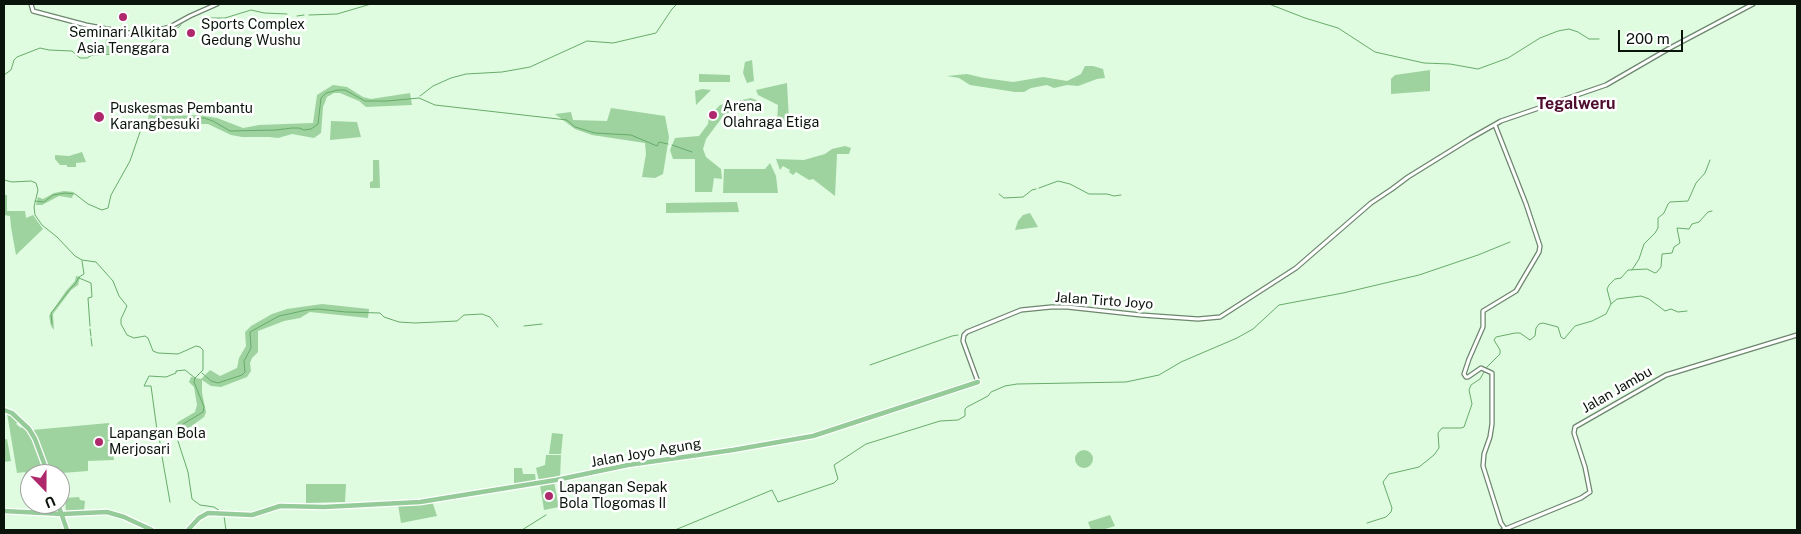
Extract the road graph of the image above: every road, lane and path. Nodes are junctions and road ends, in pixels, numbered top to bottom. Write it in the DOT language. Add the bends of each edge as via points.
graph roads {
  1 [pos="31,4"];
  2 [pos="217,4"];
  3 [pos="1753,4"];
  4 [pos="1495,124"];
  5 [pos="1797,335"];
  6 [pos="978,382"];
  7 [pos="4,410"];
  8 [pos="44,464"];
  9 [pos="20,510"];
  10 [pos="4,511"];
  11 [pos="62,514"];
  12 [pos="70,514"];
  13 [pos="67,530"];
  14 [pos="152,530"];
  15 [pos="188,530"];
  16 [pos="1505,530"];
  1 -- 2 [label="street" via="34,11 129,33 170,26"];
  3 -- 4 [label="street" via="1606,86"];
  4 -- 6 [label="street, Jalan Tirto Joyo" via="1408,176 1371,203 1296,268 1225,314 1212,319 1067,307 1017,312 964,335 963,342"];
  4 -- 16 [label="street" via="1540,246 1516,291 1483,311 1483,327 1464,375 1468,377 1480,368 1489,370 1493,375 1492,420 1482,466"];
  5 -- 16 [label="street, Jalan Jambu" via="1666,375 1576,428 1574,432 1590,492"];
  6 -- 15 [label="main road, Jalan Joyo Agung" via="813,436 420,502 277,507 252,515 204,514"];
  7 -- 8 [label="main road" via="29,429"];
  9 -- 10 [label="main road"];
  11 -- 13 [label="main road"];
  12 -- 14 [label="main road" via="106,512"];
}
